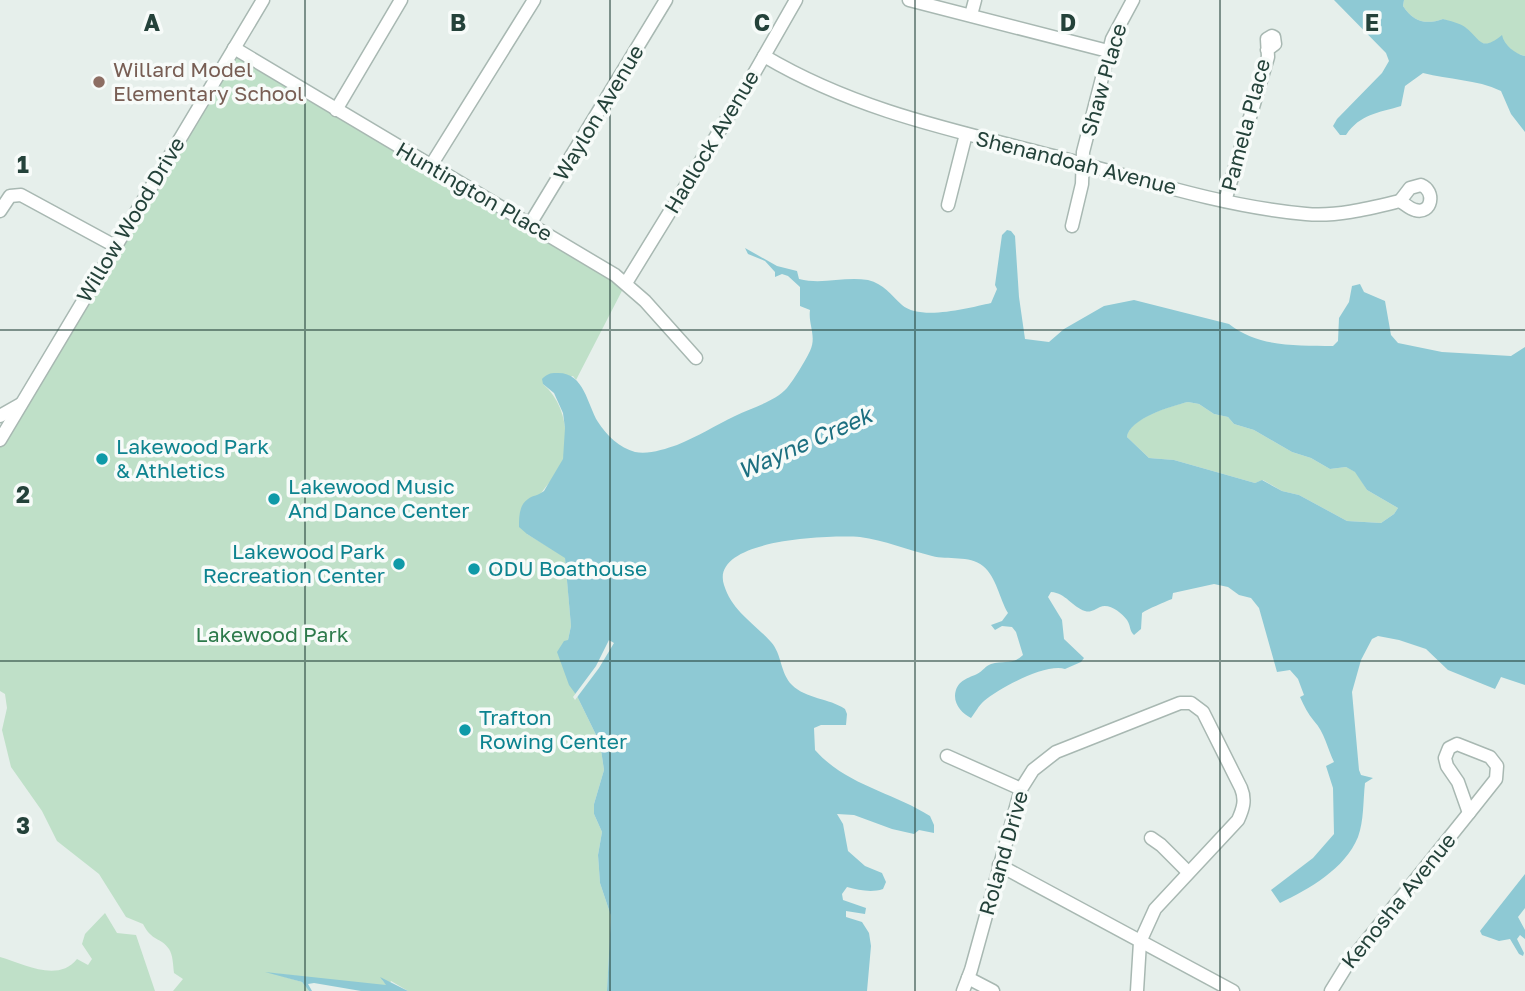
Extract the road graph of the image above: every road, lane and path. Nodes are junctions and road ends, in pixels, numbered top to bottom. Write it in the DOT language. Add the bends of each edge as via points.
graph roads {
  1 [pos="262,0"];
  2 [pos="401,0"];
  3 [pos="534,0"];
  4 [pos="666,0"];
  5 [pos="796,0"];
  6 [pos="909,0"];
  7 [pos="975,0"];
  8 [pos="1133,0"];
  9 [pos="971,15"];
  10 [pos="234,48"];
  11 [pos="1267,50"];
  12 [pos="1108,51"];
  13 [pos="764,56"];
  14 [pos="336,110"];
  15 [pos="965,134"];
  16 [pos="1083,164"];
  17 [pos="430,167"];
  18 [pos="1225,201"];
  19 [pos="1401,201"];
  20 [pos="947,205"];
  21 [pos="0,211"];
  22 [pos="530,224"];
  23 [pos="1072,226"];
  24 [pos="115,246"];
  25 [pos="626,283"];
  26 [pos="696,358"];
  27 [pos="22,403"];
  28 [pos="0,416"];
  29 [pos="0,440"];
  30 [pos="947,756"];
  31 [pos="1021,789"];
  32 [pos="1469,813"];
  33 [pos="1151,838"];
  34 [pos="999,865"];
  35 [pos="1188,872"];
  36 [pos="1140,942"];
  37 [pos="968,978"];
  38 [pos="962,991"];
  39 [pos="993,991"];
  40 [pos="1136,991"];
  41 [pos="1233,991"];
  42 [pos="1331,991"];
  1 -- 10 [label="street, Willow Wood Drive"];
  2 -- 14 [label="street"];
  3 -- 17 [label="street"];
  4 -- 22 [label="street, Waylon Avenue"];
  5 -- 13 [label="street, Hadlock Avenue"];
  6 -- 9 [label="street"];
  7 -- 9 [label="street"];
  8 -- 12 [label="street, Shaw Place"];
  9 -- 12 [label="street"];
  10 -- 14 [label="street, Huntington Place"];
  10 -- 24 [label="street, Willow Wood Drive"];
  11 -- 18 [label="street, Pamela Place"];
  12 -- 16 [label="street, Shaw Place"];
  13 -- 15 [label="street, Shenandoah Avenue" via="839,95"];
  13 -- 25 [label="street, Hadlock Avenue"];
  14 -- 17 [label="street, Huntington Place"];
  15 -- 16 [label="street, Shenandoah Avenue"];
  15 -- 20 [label="street"];
  16 -- 18 [label="street, Shenandoah Avenue"];
  16 -- 23 [label="street, Shaw Place"];
  17 -- 22 [label="street, Huntington Place"];
  18 -- 19 [label="street, Shenandoah Avenue" via="1309,214"];
  21 -- 24 [label="street" via="10,196 21,195"];
  22 -- 25 [label="street, Huntington Place"];
  24 -- 27 [label="street, Willow Wood Drive"];
  25 -- 26 [label="street, Huntington Place"];
  27 -- 28 [label="street"];
  27 -- 29 [label="street, Willow Wood Drive"];
  30 -- 31 [label="street"];
  31 -- 34 [label="street, Roland Drive"];
  31 -- 35 [label="street, Roland Drive" via="1033,770 1056,752 1180,703 1198,706 1244,799 1238,820"];
  32 -- 32 [label="street, Kenosha Avenue" via="1445,758 1457,744 1490,757 1497,766 1496,779"];
  32 -- 42 [label="street, Kenosha Avenue"];
  33 -- 35 [label="street"];
  34 -- 36 [label="street"];
  34 -- 37 [label="street, Roland Drive"];
  35 -- 36 [label="street" via="1155,909"];
  36 -- 40 [label="street"];
  36 -- 41 [label="street"];
  37 -- 38 [label="street, Roland Drive"];
  37 -- 39 [label="street"];
}
